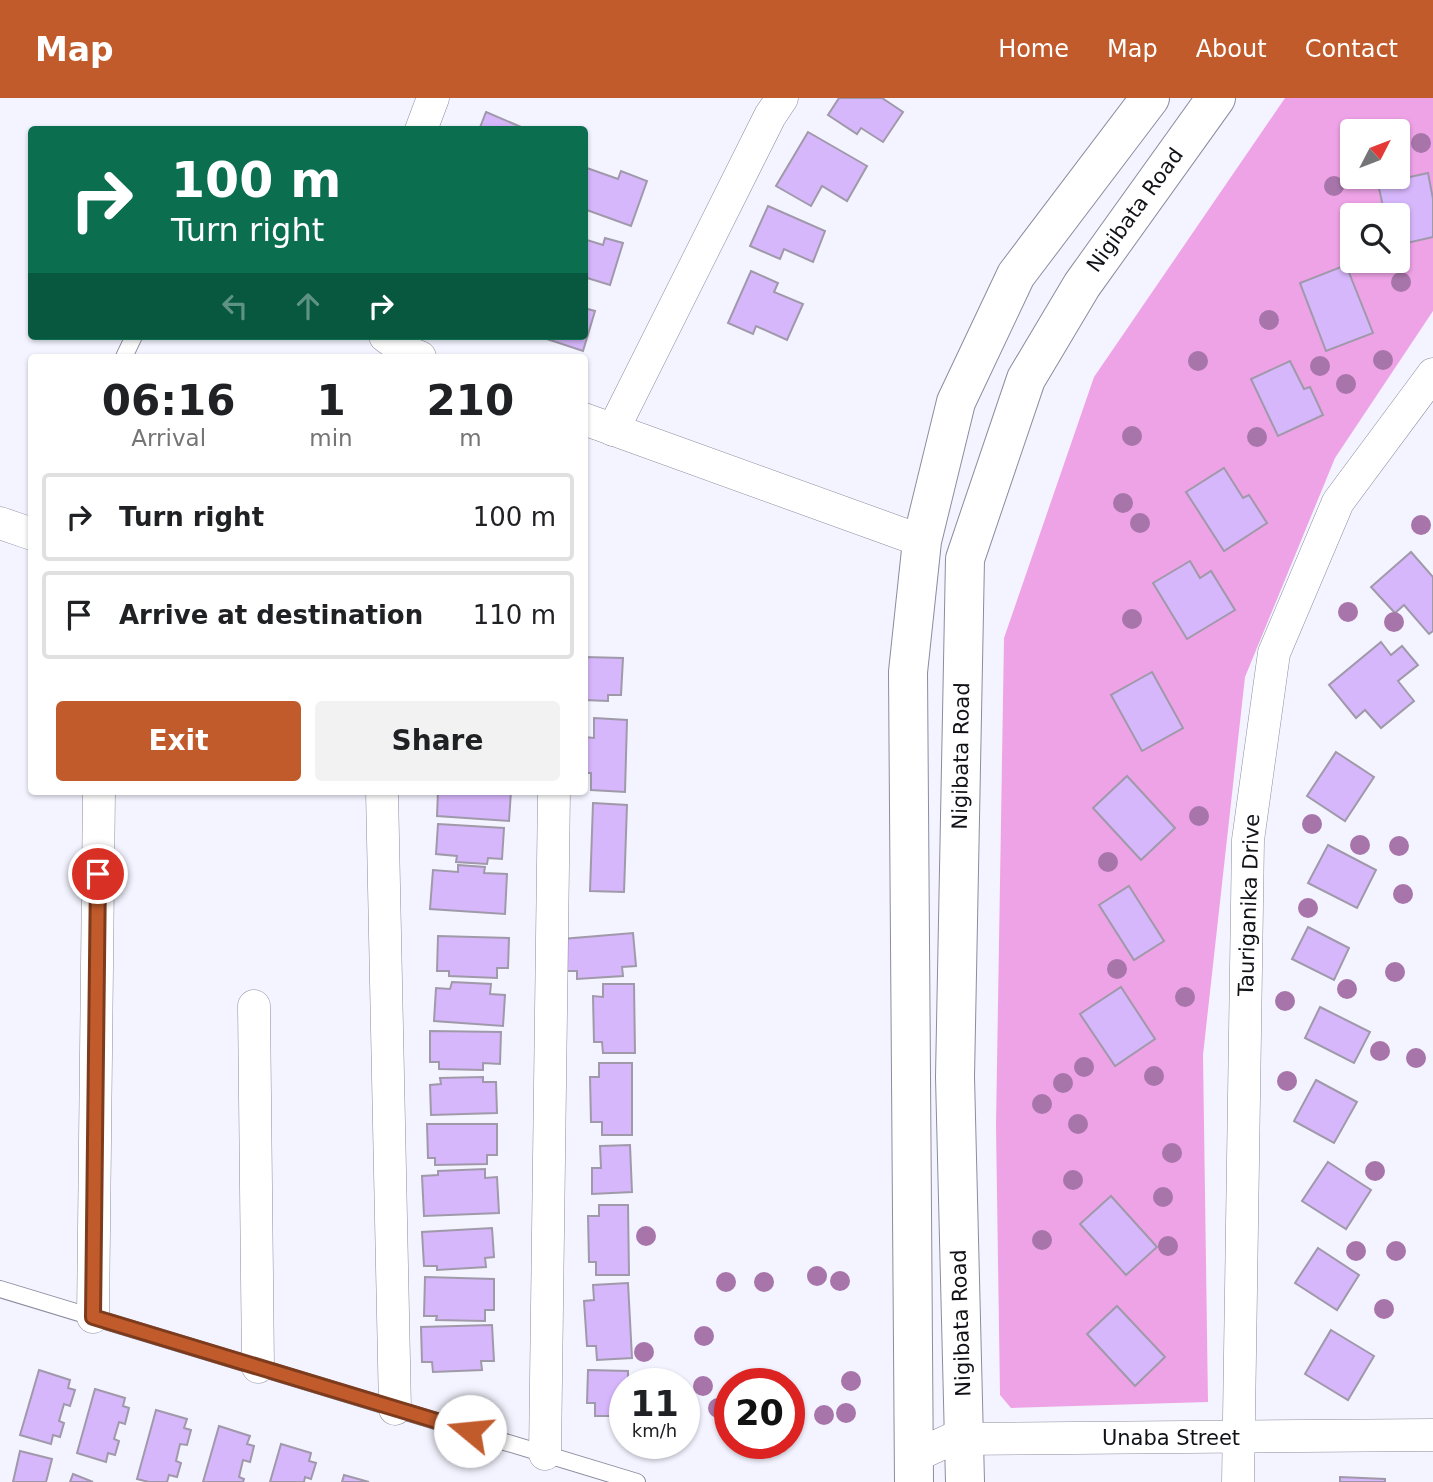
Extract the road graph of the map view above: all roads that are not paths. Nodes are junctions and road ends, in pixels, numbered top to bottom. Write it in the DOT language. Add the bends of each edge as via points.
graph roads {
  1 [pos="433,98"];
  2 [pos="782,98"];
  3 [pos="1150,98"];
  4 [pos="1216,98"];
  5 [pos="422,126"];
  6 [pos="383,340"];
  7 [pos="403,348"];
  8 [pos="1433,374"];
  9 [pos="599,424"];
  10 [pos="0,523"];
  11 [pos="28,533"];
  12 [pos="922,541"];
  13 [pos="99,795"];
  14 [pos="382,795"];
  15 [pos="554,795"];
  16 [pos="254,1006"];
  17 [pos="0,1289"];
  18 [pos="93,1317"];
  19 [pos="258,1367"];
  20 [pos="395,1409"];
  21 [pos="1433,1435"];
  22 [pos="1238,1438"];
  23 [pos="964,1440"];
  24 [pos="545,1454"];
  25 [pos="914,1470"];
  26 [pos="637,1482"];
  27 [pos="965,1482"];
  28 [pos="1238,1482"];
  1 -- 5 [label="street"];
  2 -- 9 [label="street"];
  3 -- 12 [label="street" via="1016,275 956,402"];
  4 -- 23 [label="street, Nigibata Road" via="1082,285 1026,379 965,559 955,1077"];
  6 -- 7 [label="lane"];
  8 -- 22 [label="street, Tauriganika Drive" via="1338,502 1274,653 1248,840"];
  9 -- 12 [label="street"];
  10 -- 11 [label="street"];
  12 -- 25 [label="street" via="908,672"];
  13 -- 18 [label="street"];
  14 -- 20 [label="street"];
  15 -- 24 [label="street"];
  16 -- 19 [label="street"];
  17 -- 18 [label="lane"];
  18 -- 19 [label="lane"];
  19 -- 20 [label="lane"];
  20 -- 24 [label="lane"];
  21 -- 22 [label="street, Unaba Street"];
  22 -- 23 [label="street, Unaba Street"];
  22 -- 28 [label="street, Tauriganika Drive"];
  23 -- 25 [label="street, Unaba Street" via="939,1443"];
  23 -- 27 [label="street, Nigibata Road"];
  24 -- 26 [label="lane"];
}
